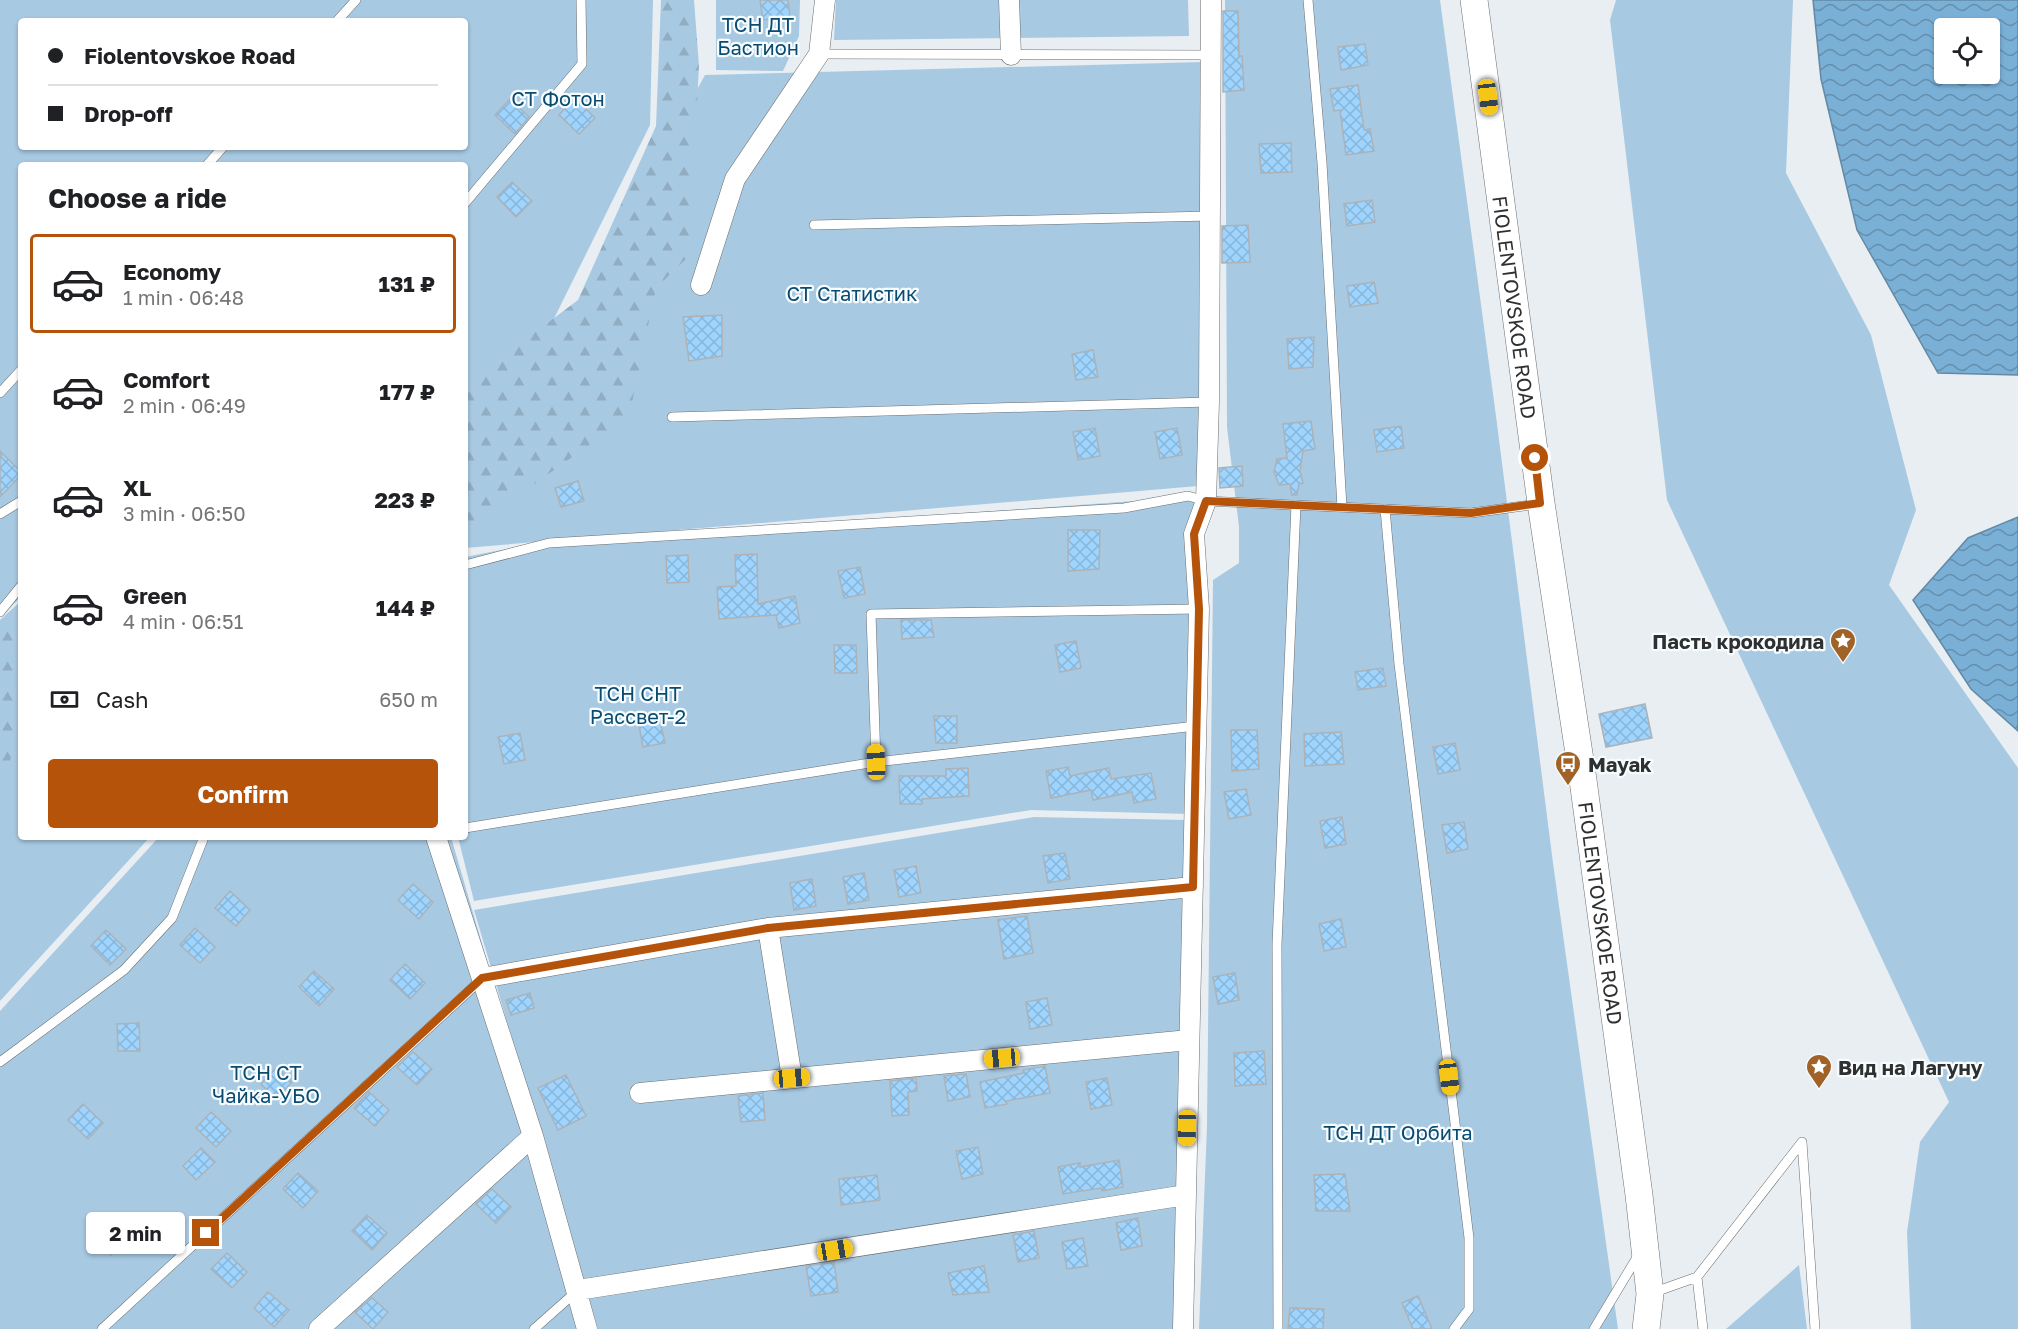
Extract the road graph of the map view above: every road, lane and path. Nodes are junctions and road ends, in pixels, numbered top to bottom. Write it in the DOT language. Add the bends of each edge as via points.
graph roads {
  1 [pos="356,0"];
  2 [pos="581,0"];
  3 [pos="825,0"];
  4 [pos="1009,0"];
  5 [pos="1211,0"];
  6 [pos="1308,0"];
  7 [pos="1474,0"];
  8 [pos="340,18"];
  9 [pos="819,54"];
  10 [pos="1212,55"];
  11 [pos="1011,56"];
  12 [pos="220,150"];
  13 [pos="210,162"];
  14 [pos="468,199"];
  15 [pos="1210,216"];
  16 [pos="814,225"];
  17 [pos="701,285"];
  18 [pos="18,373"];
  19 [pos="0,393"];
  20 [pos="1209,402"];
  21 [pos="672,417"];
  22 [pos="1206,501"];
  23 [pos="18,503"];
  24 [pos="1540,503"];
  25 [pos="1296,505"];
  26 [pos="1342,507"];
  27 [pos="1385,509"];
  28 [pos="0,514"];
  29 [pos="468,563"];
  30 [pos="18,590"];
  31 [pos="1199,609"];
  32 [pos="0,612"];
  33 [pos="1196,726"];
  34 [pos="876,762"];
  35 [pos="468,828"];
  36 [pos="203,840"];
  37 [pos="437,840"];
  38 [pos="1193,887"];
  39 [pos="768,928"];
  40 [pos="482,978"];
  41 [pos="1189,1040"];
  42 [pos="0,1062"];
  43 [pos="792,1078"];
  44 [pos="640,1093"];
  45 [pos="533,1136"];
  46 [pos="1186,1194"];
  47 [pos="1645,1244"];
  48 [pos="1697,1277"];
  49 [pos="578,1290"];
  50 [pos="1650,1294"];
  51 [pos="102,1329"];
  52 [pos="319,1329"];
  53 [pos="534,1329"];
  54 [pos="587,1329"];
  55 [pos="1183,1329"];
  56 [pos="1278,1329"];
  57 [pos="1454,1329"];
  58 [pos="1594,1329"];
  59 [pos="1646,1329"];
  60 [pos="1703,1329"];
  61 [pos="1815,1329"];
  1 -- 8 [label="lane"];
  2 -- 14 [label="lane" via="582,64"];
  3 -- 9 [label="street"];
  4 -- 11 [label="street"];
  5 -- 10 [label="street"];
  6 -- 26 [label="lane" via="1322,163"];
  7 -- 24 [label="main road, FIOLENTOVSKOE ROAD"];
  9 -- 11 [label="lane"];
  9 -- 17 [label="street" via="735,179"];
  10 -- 11 [label="lane"];
  10 -- 15 [label="street"];
  12 -- 13 [label="lane"];
  15 -- 16 [label="lane"];
  15 -- 20 [label="street"];
  18 -- 19 [label="lane"];
  20 -- 21 [label="lane"];
  20 -- 22 [label="street"];
  22 -- 25 [label="lane"];
  22 -- 29 [label="lane" via="1188,496 1124,508 549,543"];
  22 -- 31 [label="street" via="1194,534"];
  23 -- 28 [label="lane"];
  24 -- 27 [label="lane" via="1471,513"];
  24 -- 47 [label="main road, FIOLENTOVSKOE ROAD" via="1584,791"];
  25 -- 26 [label="lane"];
  25 -- 56 [label="lane" via="1277,944"];
  26 -- 27 [label="lane"];
  27 -- 57 [label="lane" via="1399,664 1469,1238 1469,1309"];
  30 -- 32 [label="lane"];
  31 -- 33 [label="street"];
  31 -- 34 [label="lane" via="871,614"];
  33 -- 34 [label="lane"];
  33 -- 38 [label="street"];
  34 -- 35 [label="lane"];
  36 -- 42 [label="lane" via="172,918 124,970"];
  37 -- 40 [label="street"];
  38 -- 39 [label="street"];
  38 -- 41 [label="street"];
  39 -- 40 [label="street"];
  39 -- 43 [label="street"];
  40 -- 45 [label="street"];
  40 -- 51 [label="lane"];
  41 -- 43 [label="street"];
  41 -- 46 [label="street"];
  43 -- 44 [label="street"];
  45 -- 49 [label="street"];
  45 -- 52 [label="street"];
  46 -- 49 [label="street"];
  46 -- 55 [label="street"];
  47 -- 50 [label="main road, FIOLENTOVSKOE ROAD"];
  47 -- 58 [label="lane"];
  48 -- 50 [label="lane"];
  48 -- 60 [label="lane"];
  48 -- 61 [label="lane" via="1802,1142"];
  49 -- 53 [label="lane"];
  49 -- 54 [label="street"];
  50 -- 59 [label="main road, FIOLENTOVSKOE ROAD"];
}
